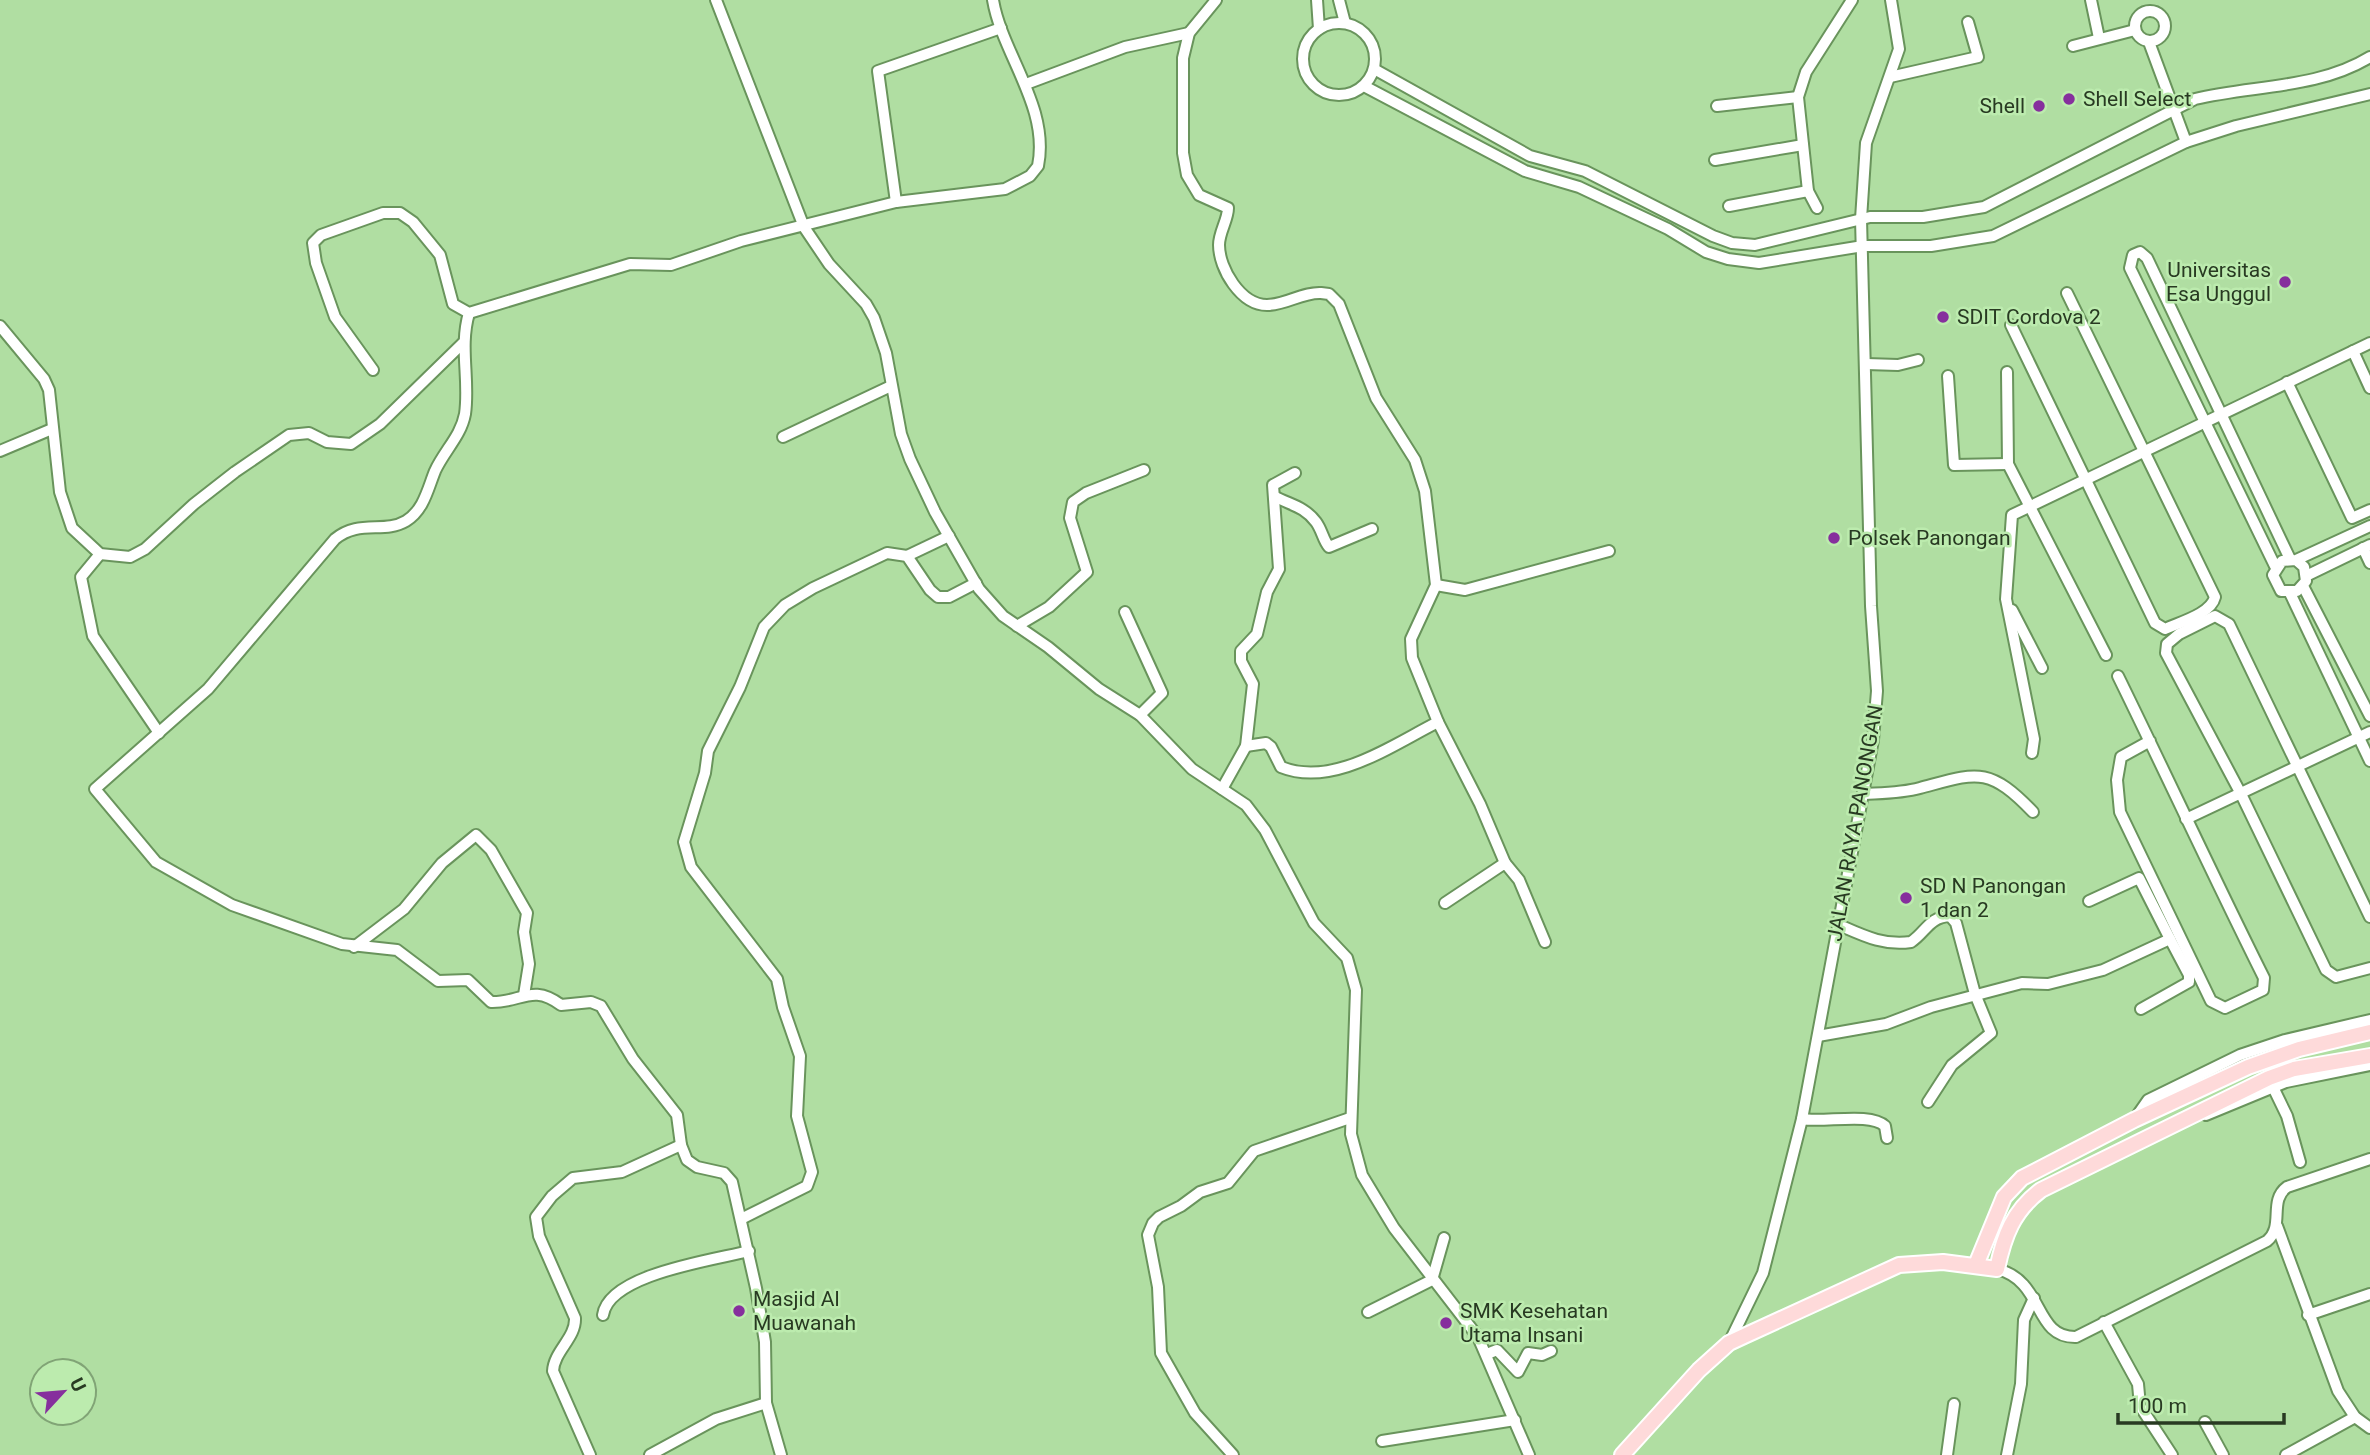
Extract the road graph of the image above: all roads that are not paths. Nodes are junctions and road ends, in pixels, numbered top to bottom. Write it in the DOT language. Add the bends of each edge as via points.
graph roads {
  1 [pos="716,0"];
  2 [pos="993,0"];
  3 [pos="1216,0"];
  4 [pos="1317,0"];
  5 [pos="1339,0"];
  6 [pos="1852,0"];
  7 [pos="1891,0"];
  8 [pos="2091,0"];
  9 [pos="2161,0"];
  10 [pos="2160,13"];
  11 [pos="1968,22"];
  12 [pos="1345,23"];
  13 [pos="1001,28"];
  14 [pos="1319,29"];
  15 [pos="2135,30"];
  16 [pos="1189,33"];
  17 [pos="2099,38"];
  18 [pos="2149,42"];
  19 [pos="2073,46"];
  20 [pos="2370,57"];
  21 [pos="1374,69"];
  22 [pos="1890,77"];
  23 [pos="1026,84"];
  24 [pos="1364,86"];
  25 [pos="2370,94"];
  26 [pos="1798,97"];
  27 [pos="1717,106"];
  28 [pos="2175,110"];
  29 [pos="2186,142"];
  30 [pos="1803,145"];
  31 [pos="1531,156"];
  32 [pos="1715,160"];
  33 [pos="1525,171"];
  34 [pos="1808,191"];
  35 [pos="896,202"];
  36 [pos="1730,205"];
  37 [pos="1817,208"];
  38 [pos="1861,219"];
  39 [pos="804,227"];
  40 [pos="1863,246"];
  41 [pos="2067,293"];
  42 [pos="469,313"];
  43 [pos="2011,325"];
  44 [pos="0,326"];
  45 [pos="463,343"];
  46 [pos="2370,343"];
  47 [pos="2353,351"];
  48 [pos="1918,360"];
  49 [pos="1866,365"];
  50 [pos="373,370"];
  51 [pos="2007,372"];
  52 [pos="1948,376"];
  53 [pos="2287,382"];
  54 [pos="891,386"];
  55 [pos="2370,388"];
  56 [pos="2220,413"];
  57 [pos="2204,422"];
  58 [pos="52,429"];
  59 [pos="783,437"];
  60 [pos="0,451"];
  61 [pos="2142,451"];
  62 [pos="2008,464"];
  63 [pos="1144,470"];
  64 [pos="1295,473"];
  65 [pos="2084,479"];
  66 [pos="1274,496"];
  67 [pos="2028,506"];
  68 [pos="2370,510"];
  69 [pos="2370,526"];
  70 [pos="1372,529"];
  71 [pos="949,536"];
  72 [pos="2366,547"];
  73 [pos="1608,551"];
  74 [pos="100,554"];
  75 [pos="907,556"];
  76 [pos="2293,560"];
  77 [pos="2370,563"];
  78 [pos="2276,566"];
  79 [pos="2305,581"];
  80 [pos="975,583"];
  81 [pos="1436,585"];
  82 [pos="2290,593"];
  83 [pos="2006,599"];
  84 [pos="1125,612"];
  85 [pos="1017,626"];
  86 [pos="2106,655"];
  87 [pos="2042,668"];
  88 [pos="2118,676"];
  89 [pos="1140,715"];
  90 [pos="2370,716"];
  91 [pos="1438,722"];
  92 [pos="2370,732"];
  93 [pos="159,733"];
  94 [pos="2359,738"];
  95 [pos="2150,741"];
  96 [pos="1246,746"];
  97 [pos="2032,754"];
  98 [pos="2370,761"];
  99 [pos="2300,766"];
  100 [pos="1222,789"];
  101 [pos="1865,794"];
  102 [pos="2241,794"];
  103 [pos="2033,811"];
  104 [pos="2186,819"];
  105 [pos="1506,863"];
  106 [pos="2089,901"];
  107 [pos="1445,903"];
  108 [pos="2370,917"];
  109 [pos="1839,925"];
  110 [pos="2170,939"];
  111 [pos="1545,942"];
  112 [pos="354,947"];
  113 [pos="2370,968"];
  114 [pos="1975,994"];
  115 [pos="524,995"];
  116 [pos="2141,1009"];
  117 [pos="2370,1020"];
  118 [pos="2370,1032"];
  119 [pos="1818,1035"];
  120 [pos="2306,1042"];
  121 [pos="2370,1056"];
  122 [pos="2370,1065"];
  123 [pos="2271,1082"];
  124 [pos="1928,1102"];
  125 [pos="1350,1118"];
  126 [pos="1802,1119"];
  127 [pos="1887,1138"];
  128 [pos="681,1145"];
  129 [pos="2370,1159"];
  130 [pos="2300,1162"];
  131 [pos="741,1219"];
  132 [pos="2277,1226"];
  133 [pos="1444,1238"];
  134 [pos="748,1251"];
  135 [pos="1976,1265"];
  136 [pos="1997,1269"];
  137 [pos="1432,1280"];
  138 [pos="2370,1294"];
  139 [pos="2034,1298"];
  140 [pos="1368,1312"];
  141 [pos="603,1315"];
  142 [pos="2308,1315"];
  143 [pos="1743,1316"];
  144 [pos="2104,1322"];
  145 [pos="1757,1330"];
  146 [pos="1729,1343"];
  147 [pos="1551,1351"];
  148 [pos="1487,1354"];
  149 [pos="766,1403"];
  150 [pos="1954,1404"];
  151 [pos="2355,1417"];
  152 [pos="1515,1420"];
  153 [pos="2205,1422"];
  154 [pos="2370,1428"];
  155 [pos="1382,1441"];
  156 [pos="590,1455"];
  157 [pos="650,1455"];
  158 [pos="781,1455"];
  159 [pos="1233,1455"];
  160 [pos="1529,1455"];
  161 [pos="1622,1455"];
  162 [pos="1947,1455"];
  163 [pos="2007,1455"];
  164 [pos="2172,1455"];
  165 [pos="2223,1455"];
  166 [pos="2286,1455"];
  1 -- 39 [label="street"];
  2 -- 13 [label="street"];
  3 -- 16 [label="street"];
  4 -- 14 [label="street"];
  5 -- 12 [label="street"];
  6 -- 26 [label="street" via="1806,72"];
  7 -- 22 [label="street, JALAN RAYA PANONGAN" via="1899,49"];
  8 -- 17 [label="street"];
  9 -- 10 [label="street"];
  10 -- 15 [label="street" via="2141,13"];
  10 -- 18 [label="street" via="2165,31"];
  11 -- 22 [label="street" via="1978,57"];
  12 -- 14 [label="street"];
  12 -- 21 [label="street" via="1360,29 1371,41"];
  13 -- 23 [label="street"];
  13 -- 35 [label="street" via="878,71"];
  14 -- 24 [label="street" via="1304,53 1311,81 1336,95"];
  15 -- 17 [label="street"];
  15 -- 18 [label="street"];
  16 -- 23 [label="street" via="1125,47"];
  16 -- 81 [label="street" via="1182,69 1184,164 1199,195 1228,208 1219,246 1227,271 1237,288 1259,303 1275,304 1314,292 1329,294 1339,304 1376,398 1408,445 1421,474"];
  17 -- 19 [label="street"];
  18 -- 28 [label="street"];
  20 -- 28 [label="street" via="2325,77 2231,90 2195,99"];
  21 -- 24 [label="street"];
  21 -- 31 [label="street"];
  22 -- 38 [label="street, JALAN RAYA PANONGAN" via="1866,143"];
  23 -- 35 [label="street" via="1040,154 1030,176 1005,189"];
  24 -- 33 [label="street"];
  25 -- 29 [label="street"];
  26 -- 27 [label="street"];
  26 -- 30 [label="street"];
  28 -- 29 [label="street"];
  28 -- 38 [label="street" via="1984,207 1923,217"];
  29 -- 40 [label="street" via="1993,236 1931,246"];
  30 -- 32 [label="street"];
  30 -- 34 [label="street"];
  31 -- 33 [label="street"];
  31 -- 38 [label="street" via="1585,171 1732,243 1755,245"];
  33 -- 40 [label="street" via="1579,187 1728,259 1759,263"];
  34 -- 36 [label="street"];
  34 -- 37 [label="street"];
  35 -- 39 [label="street"];
  38 -- 40 [label="street, JALAN RAYA PANONGAN"];
  39 -- 42 [label="street" via="741,241 671,265 630,264"];
  39 -- 54 [label="street" via="829,264 866,304 880,334"];
  40 -- 49 [label="street, JALAN RAYA PANONGAN"];
  41 -- 61 [label="street"];
  42 -- 45 [label="street"];
  42 -- 50 [label="street" via="453,304 440,255 404,215 383,213 321,235 313,243 313,251 335,317"];
  43 -- 65 [label="street"];
  44 -- 58 [label="street" via="44,379"];
  45 -- 74 [label="street" via="380,424 351,444 327,442 309,433 289,435 194,504 145,549 130,557"];
  45 -- 93 [label="street" via="467,391 463,422 418,509 399,523 362,526 335,539 208,689"];
  46 -- 47 [label="street"];
  47 -- 53 [label="street"];
  47 -- 55 [label="street"];
  48 -- 49 [label="street"];
  49 -- 101 [label="street, JALAN RAYA PANONGAN" via="1877,691"];
  51 -- 62 [label="street"];
  52 -- 62 [label="street" via="1954,465"];
  53 -- 56 [label="street"];
  53 -- 68 [label="street" via="2352,518"];
  54 -- 59 [label="street"];
  54 -- 71 [label="street" via="910,459"];
  56 -- 57 [label="street"];
  56 -- 57 [label="street" via="2147,258 2140,252 2133,255 2130,268"];
  56 -- 76 [label="street"];
  57 -- 61 [label="street"];
  57 -- 78 [label="street"];
  58 -- 60 [label="street"];
  58 -- 74 [label="street" via="63,510 72,528"];
  61 -- 65 [label="street"];
  61 -- 65 [label="street" via="2215,597 2200,613 2158,628"];
  62 -- 67 [label="street"];
  63 -- 85 [label="street" via="1073,502 1070,518 1087,572 1056,602"];
  64 -- 66 [label="street" via="1274,483"];
  65 -- 67 [label="street"];
  66 -- 70 [label="street" via="1307,512 1329,547"];
  66 -- 96 [label="street" via="1279,569 1263,603 1256,634 1240,654 1253,684"];
  67 -- 83 [label="street" via="2011,517"];
  67 -- 86 [label="street"];
  69 -- 76 [label="street"];
  71 -- 75 [label="street"];
  71 -- 80 [label="street"];
  72 -- 77 [label="street"];
  72 -- 79 [label="street"];
  73 -- 81 [label="street" via="1465,590"];
  74 -- 93 [label="street" via="81,577 93,636"];
  75 -- 80 [label="street" via="938,597 949,597"];
  75 -- 131 [label="street" via="887,553 793,598 768,621 710,746 685,832 691,867 777,979 800,1056 797,1116 811,1182"];
  76 -- 78 [label="street"];
  76 -- 79 [label="street" via="2304,567"];
  78 -- 82 [label="street" via="2274,584"];
  79 -- 82 [label="street"];
  79 -- 90 [label="street"];
  80 -- 85 [label="street" via="996,610"];
  81 -- 91 [label="street" via="1410,646"];
  82 -- 94 [label="street"];
  83 -- 87 [label="street"];
  83 -- 97 [label="street" via="2034,739"];
  84 -- 89 [label="street" via="1162,693"];
  85 -- 89 [label="street"];
  88 -- 95 [label="street"];
  89 -- 100 [label="street" via="1192,769"];
  91 -- 96 [label="street" via="1363,759 1322,773 1281,767 1266,743"];
  91 -- 105 [label="street"];
  92 -- 94 [label="street"];
  93 -- 112 [label="street" via="95,789 156,862 232,905"];
  94 -- 98 [label="street"];
  94 -- 99 [label="street"];
  95 -- 104 [label="street"];
  95 -- 104 [label="street" via="2120,757 2120,812 2211,1001 2225,1008 2266,985"];
  96 -- 100 [label="street"];
  99 -- 102 [label="street"];
  99 -- 102 [label="street" via="2229,624 2215,616 2208,618 2167,644 2166,653"];
  99 -- 108 [label="street"];
  100 -- 125 [label="street" via="1256,817 1314,923 1347,958 1354,974 1356,1049"];
  101 -- 103 [label="street" via="1918,789 1964,775 2002,783"];
  101 -- 109 [label="street, JALAN RAYA PANONGAN"];
  102 -- 104 [label="street"];
  102 -- 113 [label="street" via="2326,970 2336,977"];
  105 -- 107 [label="street"];
  105 -- 111 [label="street" via="1519,880"];
  106 -- 110 [label="street" via="2139,878"];
  109 -- 114 [label="street" via="1896,944 1911,942 1927,923 1950,916 1956,923"];
  109 -- 119 [label="street, JALAN RAYA PANONGAN"];
  110 -- 114 [label="street" via="2103,970 2048,984 2028,982"];
  110 -- 116 [label="street" via="2189,982"];
  112 -- 115 [label="street" via="397,950 438,981 468,980 491,1002"];
  112 -- 115 [label="street" via="404,909 442,863 476,835 491,850 527,914 524,932 529,959"];
  114 -- 119 [label="street" via="1886,1024"];
  114 -- 124 [label="street" via="1991,1033 1952,1065"];
  115 -- 128 [label="street" via="543,994 561,1005 591,1002 601,1006 633,1059 677,1115"];
  117 -- 120 [label="street"];
  118 -- 120 [label="main road"];
  119 -- 126 [label="street, JALAN RAYA PANONGAN"];
  120 -- 135 [label="main road" via="2243,1062 2181,1091 2012,1187 1993,1219"];
  121 -- 123 [label="main road" via="2294,1069"];
  122 -- 123 [label="street"];
  123 -- 130 [label="street"];
  123 -- 136 [label="main road" via="2042,1190 2016,1214"];
  125 -- 137 [label="street" via="1362,1175"];
  125 -- 159 [label="street" via="1254,1151 1228,1183 1199,1192 1159,1217 1148,1235 1158,1287 1161,1353 1195,1413"];
  126 -- 127 [label="street" via="1823,1123 1834,1117 1874,1119 1885,1126"];
  126 -- 143 [label="street, JALAN RAYA PANONGAN" via="1763,1273"];
  128 -- 131 [label="street" via="692,1165 729,1176"];
  128 -- 156 [label="street" via="622,1172 573,1178 536,1217 539,1236 576,1327 554,1361 553,1371"];
  129 -- 132 [label="street" via="2287,1187 2279,1195"];
  131 -- 134 [label="street"];
  132 -- 142 [label="street"];
  132 -- 144 [label="street, JALAN RAYA PANONGAN" via="2267,1241"];
  133 -- 137 [label="street"];
  134 -- 141 [label="street" via="652,1274 615,1294"];
  134 -- 149 [label="street" via="765,1342"];
  135 -- 136 [label="main road, JALAN RAYA PANONGAN"];
  135 -- 145 [label="main road, JALAN RAYA PANONGAN" via="1920,1262 1887,1268"];
  136 -- 139 [label="street, JALAN RAYA PANONGAN" via="2017,1277"];
  137 -- 140 [label="street"];
  137 -- 148 [label="street"];
  138 -- 142 [label="street"];
  139 -- 144 [label="street, JALAN RAYA PANONGAN" via="2045,1321 2066,1338 2076,1338"];
  139 -- 163 [label="street" via="2024,1320 2021,1384"];
  142 -- 151 [label="street" via="2338,1391"];
  143 -- 145 [label="street"];
  143 -- 146 [label="street, JALAN RAYA PANONGAN"];
  144 -- 164 [label="street" via="2138,1384 2140,1406"];
  145 -- 146 [label="main road, JALAN RAYA PANONGAN"];
  146 -- 161 [label="main road, JALAN RAYA PANONGAN"];
  147 -- 148 [label="street" via="1528,1353 1518,1372 1497,1350"];
  148 -- 152 [label="street"];
  149 -- 157 [label="street" via="716,1419"];
  149 -- 158 [label="street"];
  150 -- 162 [label="street"];
  151 -- 154 [label="street"];
  151 -- 166 [label="street"];
  152 -- 155 [label="street"];
  152 -- 160 [label="street"];
  153 -- 165 [label="street"];
}
